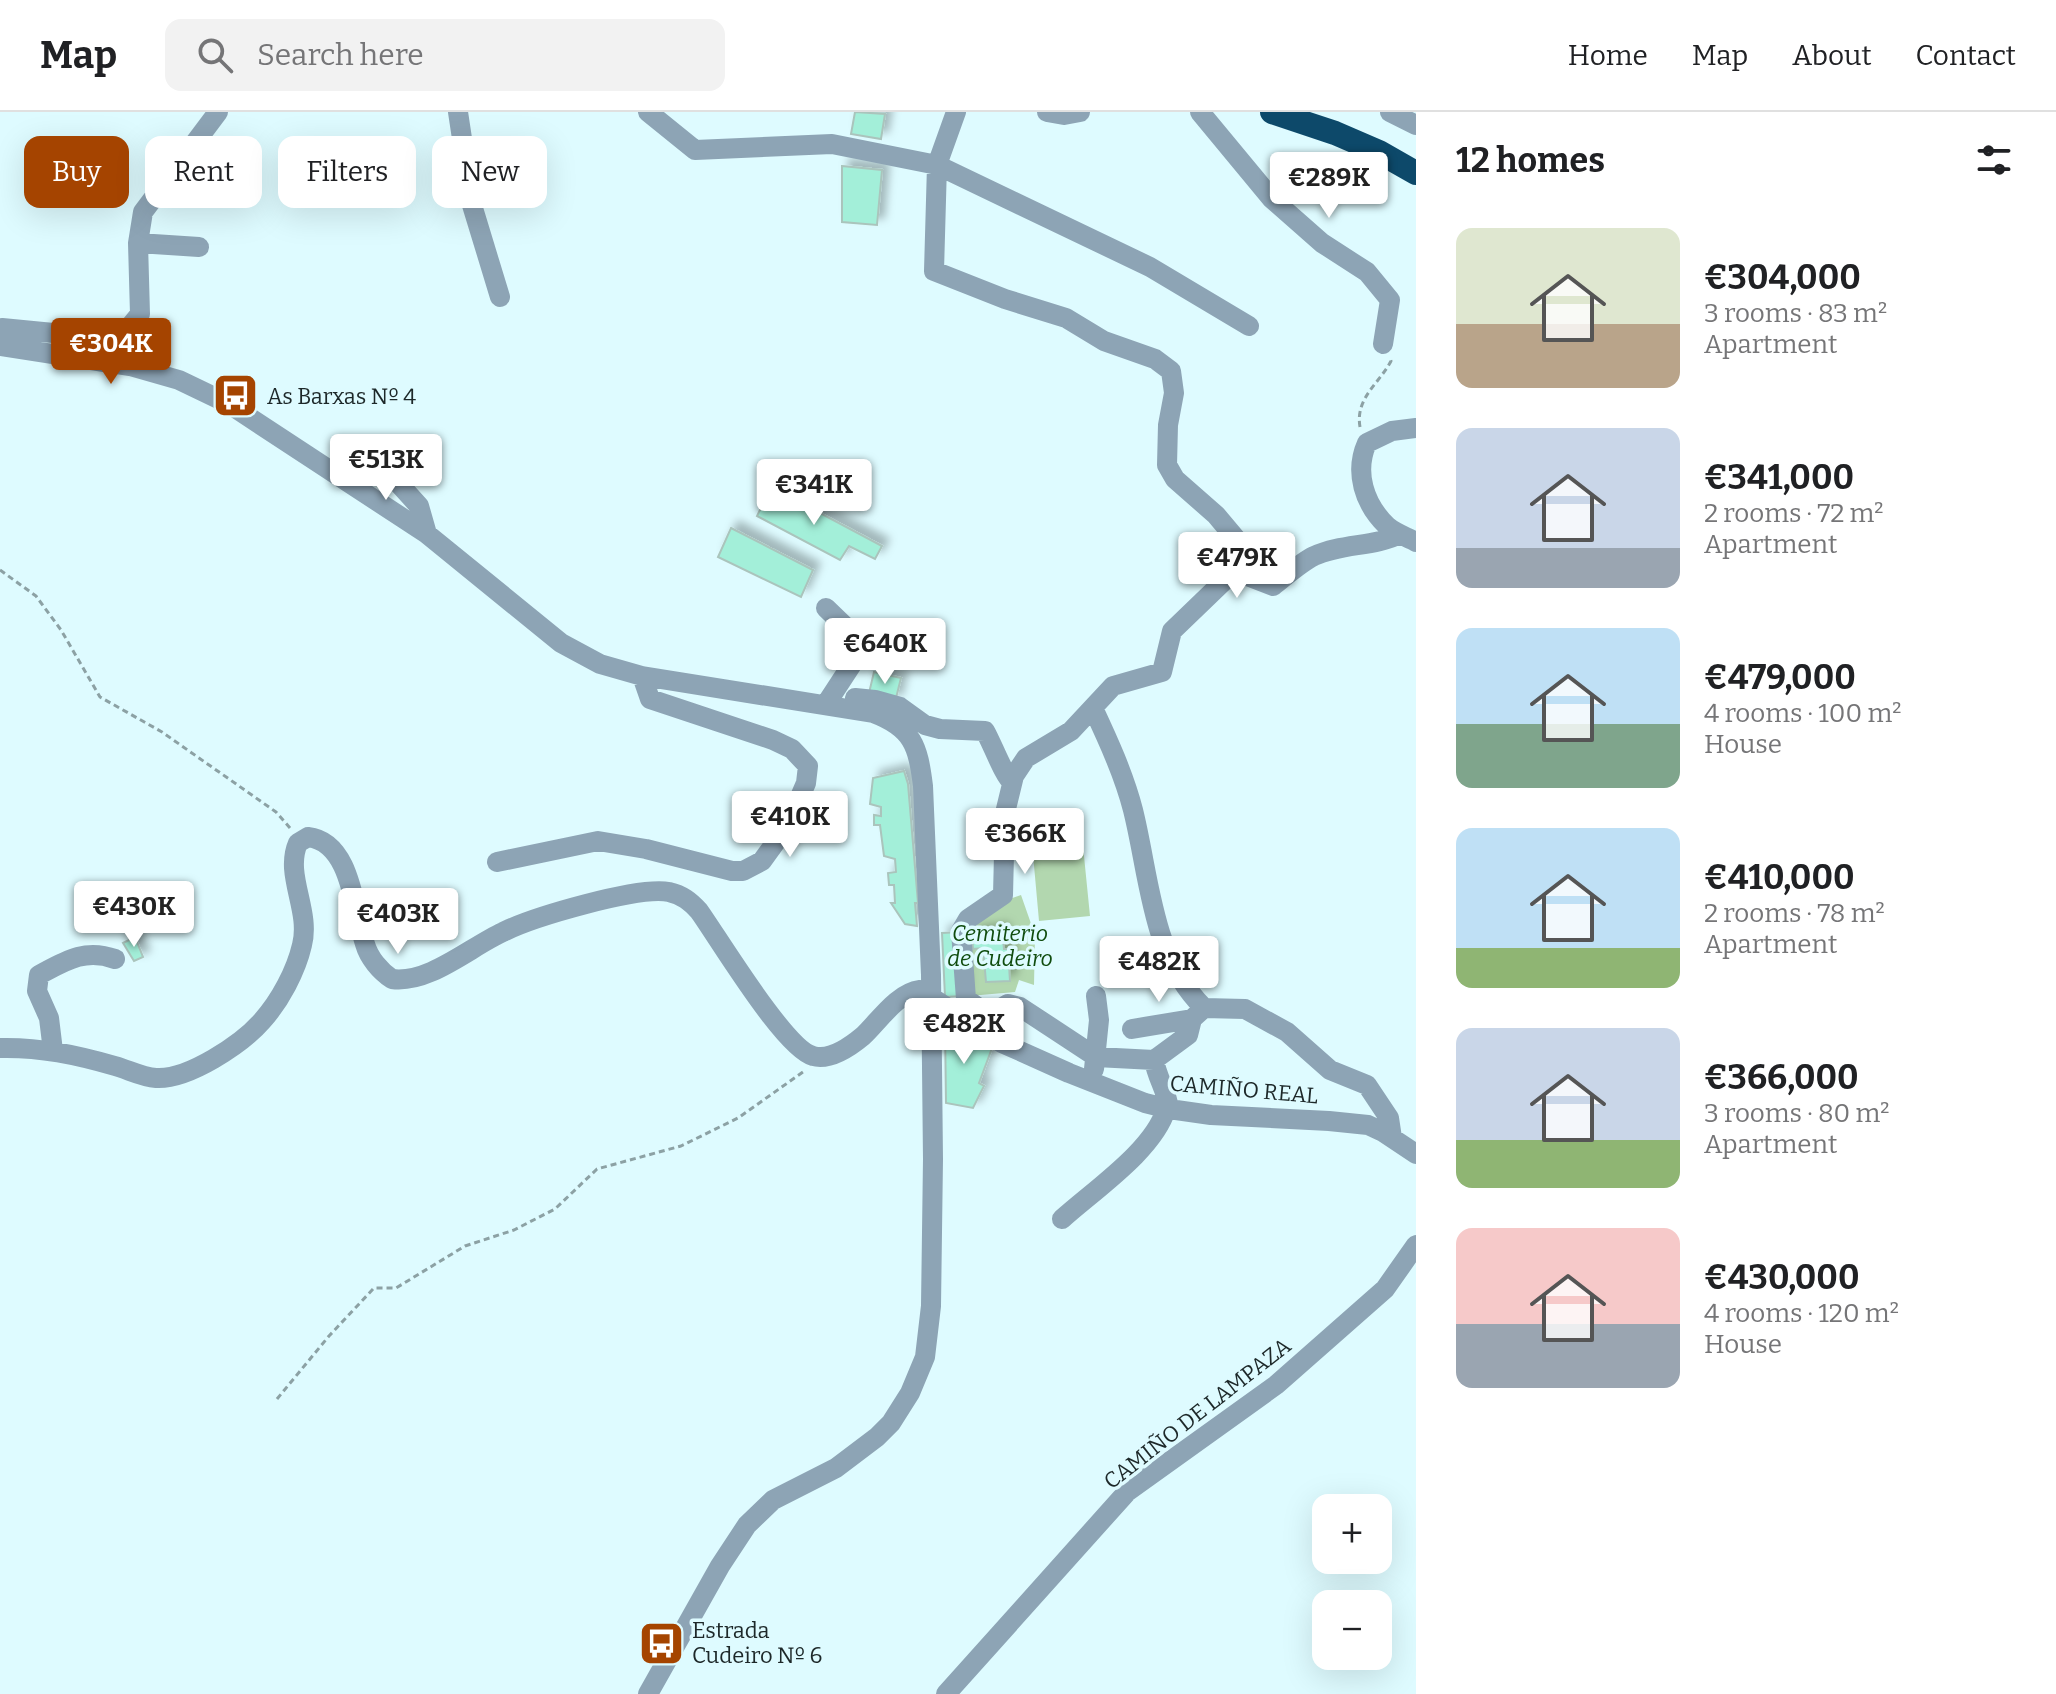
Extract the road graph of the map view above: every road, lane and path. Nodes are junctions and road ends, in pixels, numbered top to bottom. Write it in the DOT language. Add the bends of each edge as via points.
graph roads {
  1 [pos="218,112"];
  2 [pos="458,112"];
  3 [pos="648,112"];
  4 [pos="956,112"];
  5 [pos="1047,112"];
  6 [pos="1080,112"];
  7 [pos="1200,112"];
  8 [pos="1272,112"];
  9 [pos="1390,112"];
  10 [pos="1298,122"];
  11 [pos="1416,125"];
  12 [pos="1335,133"];
  13 [pos="1416,157"];
  14 [pos="937,165"];
  15 [pos="1416,173"];
  16 [pos="1416,191"];
  17 [pos="138,243"];
  18 [pos="199,247"];
  19 [pos="500,297"];
  20 [pos="1249,326"];
  21 [pos="0,335"];
  22 [pos="1383,344"];
  23 [pos="0,346"];
  24 [pos="1416,428"];
  25 [pos="1367,443"];
  26 [pos="372,454"];
  27 [pos="427,534"];
  28 [pos="1408,538"];
  29 [pos="0,570"];
  30 [pos="1250,577"];
  31 [pos="826,608"];
  32 [pos="642,676"];
  33 [pos="826,704"];
  34 [pos="1093,708"];
  35 [pos="1012,782"];
  36 [pos="300,839"];
  37 [pos="497,862"];
  38 [pos="115,959"];
  39 [pos="1096,996"];
  40 [pos="932,997"];
  41 [pos="1198,1014"];
  42 [pos="988,1025"];
  43 [pos="1161,1026"];
  44 [pos="1132,1029"];
  45 [pos="0,1048"];
  46 [pos="53,1051"];
  47 [pos="1159,1056"];
  48 [pos="822,1057"];
  49 [pos="1096,1057"];
  50 [pos="1092,1081"];
  51 [pos="1168,1109"];
  52 [pos="1392,1138"];
  53 [pos="1416,1154"];
  54 [pos="1062,1219"];
  55 [pos="1416,1245"];
  56 [pos="277,1399"];
  57 [pos="648,1694"];
  58 [pos="946,1694"];
  1 -- 17 [label="street" via="143,212"];
  2 -- 19 [label="street" via="472,205"];
  3 -- 14 [label="street" via="695,150 832,144"];
  4 -- 14 [label="street"];
  5 -- 6 [label="street"];
  7 -- 22 [label="street" via="1272,199 1322,243 1367,272 1390,300"];
  8 -- 10 [label="highway"];
  9 -- 11 [label="street"];
  10 -- 12 [label="highway"];
  10 -- 16 [label="highway"];
  12 -- 13 [label="highway" via="1385,141"];
  12 -- 15 [label="highway"];
  14 -- 20 [label="street" via="1150,267"];
  14 -- 30 [label="street" via="934,271 1066,318 1171,371 1167,465 1237,540"];
  17 -- 18 [label="street"];
  17 -- 21 [label="street" via="140,314 127,330 74,335 2,328"];
  22 -- 25 [label="path" via="1391,361 1361,403 1358,424"];
  23 -- 27 [label="street" via="130,366 179,380 229,404"];
  24 -- 25 [label="street" via="1392,431"];
  25 -- 28 [label="street" via="1361,456 1362,483 1371,508"];
  26 -- 27 [label="street" via="419,506"];
  27 -- 32 [label="street" via="561,643 600,664"];
  28 -- 30 [label="street" via="1314,556 1273,586"];
  29 -- 36 [label="path" via="36,596 100,697 162,732 276,812"];
  30 -- 34 [label="street" via="1226,579 1172,631 1162,672 1113,686"];
  31 -- 33 [label="street" via="853,634 858,655"];
  32 -- 33 [label="street"];
  32 -- 37 [label="street" via="650,699 773,740 792,749 808,766 794,811 762,861 732,871 598,841"];
  33 -- 35 [label="street" via="875,700 900,707 925,725 985,731"];
  33 -- 40 [label="street" via="885,718 914,744 923,786"];
  34 -- 35 [label="street" via="1071,731 1026,758"];
  34 -- 41 [label="street" via="1132,808 1158,932"];
  35 -- 42 [label="street" via="1005,813 1003,895 968,919 961,931 966,999"];
  36 -- 46 [label="street" via="294,870 304,910 303,943 290,978 261,1022 212,1059 169,1077 150,1077"];
  36 -- 48 [label="street" via="322,841 334,853 349,880 364,944 392,979 418,978 505,930 537,919 634,893 680,895 699,911 792,1040 806,1053"];
  38 -- 46 [label="street" via="85,953 39,975 37,991 49,1018"];
  39 -- 49 [label="street"];
  40 -- 42 [label="street, CAMIÑO REAL"];
  40 -- 48 [label="street" via="914,991 858,1040"];
  40 -- 57 [label="street" via="931,1306 918,1377 891,1423 869,1444 836,1468 773,1500 747,1525"];
  41 -- 43 [label="street"];
  41 -- 47 [label="street" via="1188,1035"];
  41 -- 52 [label="street" via="1245,1009 1287,1032 1330,1070 1367,1085 1389,1118"];
  42 -- 49 [label="street" via="1008,1004 1020,1007"];
  42 -- 50 [label="street, CAMIÑO REAL"];
  43 -- 44 [label="street"];
  43 -- 47 [label="street"];
  45 -- 46 [label="street"];
  47 -- 49 [label="street"];
  47 -- 51 [label="street" via="1156,1073 1167,1091"];
  48 -- 56 [label="path" via="738,1118 681,1146 597,1169 555,1209 465,1246 396,1288 374,1288"];
  49 -- 50 [label="street"];
  50 -- 51 [label="street, CAMIÑO REAL"];
  51 -- 52 [label="street, CAMIÑO REAL" via="1356,1123"];
  51 -- 54 [label="street" via="1161,1125 1129,1160"];
  52 -- 53 [label="street, CAMIÑO REAL"];
  55 -- 58 [label="street, CAMIÑO DE LAMPAZA" via="1385,1289 1276,1385 1127,1492"];
}
